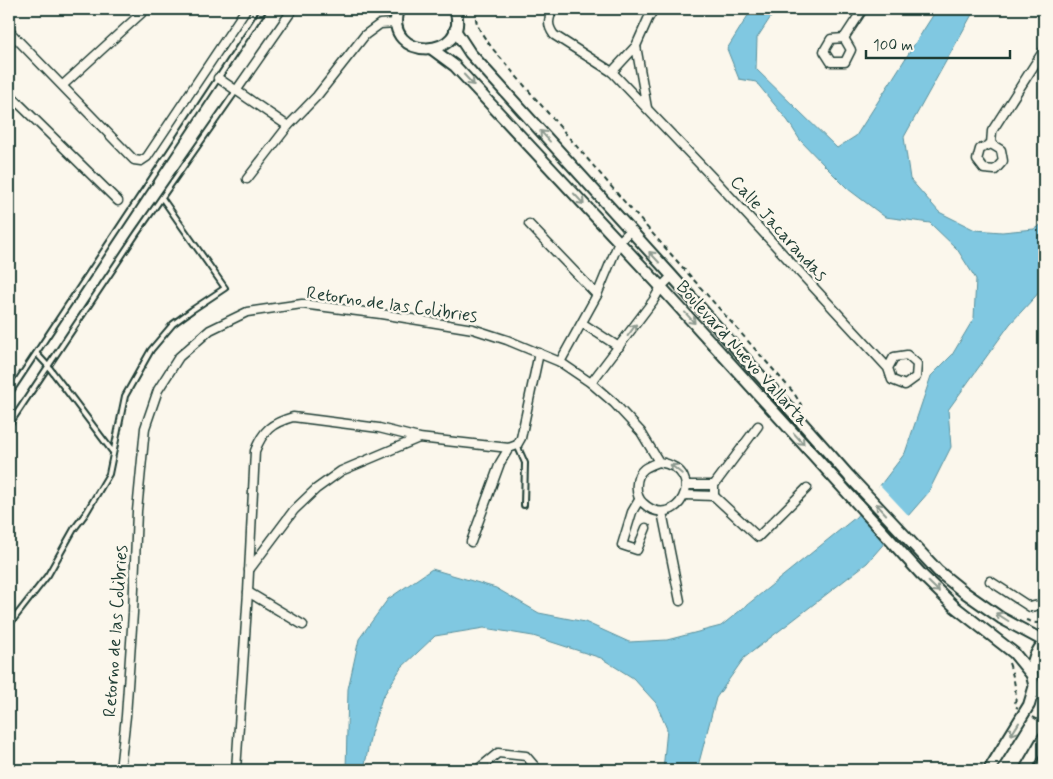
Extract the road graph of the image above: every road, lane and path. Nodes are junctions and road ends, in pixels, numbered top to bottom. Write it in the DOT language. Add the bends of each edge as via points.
graph roads {
  1 [pos="246,9"];
  2 [pos="264,9"];
  3 [pos="293,9"];
  4 [pos="455,9"];
  5 [pos="477,9"];
  6 [pos="553,9"];
  7 [pos="654,9"];
  8 [pos="863,9"];
  9 [pos="141,10"];
  10 [pos="396,10"];
  11 [pos="396,23"];
  12 [pos="455,30"];
  13 [pos="9,31"];
  14 [pos="844,38"];
  15 [pos="636,46"];
  16 [pos="432,49"];
  17 [pos="1044,50"];
  18 [pos="612,72"];
  19 [pos="218,78"];
  20 [pos="62,85"];
  21 [pos="236,91"];
  22 [pos="9,94"];
  23 [pos="647,108"];
  24 [pos="288,126"];
  25 [pos="991,144"];
  26 [pos="247,179"];
  27 [pos="162,198"];
  28 [pos="118,201"];
  29 [pos="529,224"];
  30 [pos="630,231"];
  31 [pos="619,242"];
  32 [pos="672,276"];
  33 [pos="661,287"];
  34 [pos="597,295"];
  35 [pos="582,322"];
  36 [pos="619,347"];
  37 [pos="539,353"];
  38 [pos="37,354"];
  39 [pos="560,362"];
  40 [pos="48,366"];
  41 [pos="888,368"];
  42 [pos="591,383"];
  43 [pos="9,394"];
  44 [pos="803,408"];
  45 [pos="9,425"];
  46 [pos="758,426"];
  47 [pos="419,438"];
  48 [pos="513,446"];
  49 [pos="112,451"];
  50 [pos="658,462"];
  51 [pos="686,485"];
  52 [pos="714,485"];
  53 [pos="807,488"];
  54 [pos="685,495"];
  55 [pos="714,496"];
  56 [pos="640,500"];
  57 [pos="524,505"];
  58 [pos="662,512"];
  59 [pos="646,528"];
  60 [pos="470,542"];
  61 [pos="249,570"];
  62 [pos="990,581"];
  63 [pos="248,592"];
  64 [pos="680,601"];
  65 [pos="1044,604"];
  66 [pos="1044,622"];
  67 [pos="1036,623"];
  68 [pos="9,625"];
  69 [pos="303,625"];
  70 [pos="1044,642"];
  71 [pos="1033,680"];
  72 [pos="1044,697"];
  73 [pos="1044,737"];
  74 [pos="120,770"];
  75 [pos="236,770"];
  76 [pos="476,770"];
  77 [pos="538,770"];
  78 [pos="989,770"];
  79 [pos="1025,770"];
  1 -- 20 [label="street" via="147,158 141,161 134,160"];
  2 -- 19 [label="lane"];
  3 -- 21 [label="street"];
  4 -- 12 [label="main road"];
  5 -- 44 [label="path" via="476,25 492,48 794,393"];
  6 -- 18 [label="street" via="548,19 554,35"];
  7 -- 15 [label="street"];
  8 -- 14 [label="street"];
  9 -- 20 [label="street"];
  10 -- 11 [label="main road"];
  11 -- 16 [label="main road, Boulevard Nuevo Vallarta" via="400,35 409,44"];
  11 -- 24 [label="street" via="380,24 365,35 317,96"];
  12 -- 16 [label="main road" via="442,45"];
  30 -- 12 [label="main road, Boulevard Nuevo Vallarta, one-way" via="470,53"];
  13 -- 20 [label="street"];
  15 -- 18 [label="street"];
  15 -- 23 [label="street"];
  16 -- 31 [label="main road, Boulevard Nuevo Vallarta, one-way" via="455,66"];
  17 -- 25 [label="street" via="992,131"];
  18 -- 23 [label="street, Calle Jacarandas"];
  19 -- 21 [label="street"];
  19 -- 38 [label="lane"];
  21 -- 24 [label="street"];
  21 -- 27 [label="lane"];
  22 -- 28 [label="street"];
  23 -- 41 [label="street, Calle Jacarandas"];
  24 -- 26 [label="street"];
  27 -- 40 [label="lane"];
  27 -- 49 [label="lane" via="225,288 173,324 156,343 128,388"];
  29 -- 34 [label="street"];
  30 -- 31 [label="street"];
  32 -- 30 [label="main road, Boulevard Nuevo Vallarta, one-way"];
  31 -- 33 [label="main road, Boulevard Nuevo Vallarta"];
  31 -- 34 [label="street"];
  32 -- 33 [label="street"];
  70 -- 32 [label="main road, Boulevard Nuevo Vallarta, one-way" via="1001,618 938,571"];
  36 -- 33 [label="street, one-way"];
  33 -- 71 [label="main road, Boulevard Nuevo Vallarta, one-way" via="921,574 955,607 1014,653"];
  34 -- 35 [label="street"];
  35 -- 36 [label="street"];
  35 -- 39 [label="street"];
  36 -- 42 [label="street"];
  37 -- 39 [label="street, Retorno de las Colibries"];
  37 -- 48 [label="street" via="521,438"];
  37 -- 74 [label="street, Retorno de las Colibries" via="472,329 302,304 247,312 210,330 179,357 158,390 145,428"];
  38 -- 40 [label="lane"];
  38 -- 43 [label="lane"];
  39 -- 42 [label="street, Retorno de las Colibries"];
  40 -- 45 [label="lane"];
  40 -- 49 [label="lane"];
  42 -- 50 [label="street, Retorno de las Colibries" via="641,432"];
  46 -- 52 [label="street"];
  47 -- 48 [label="street"];
  47 -- 61 [label="street" via="342,471 316,489 294,510"];
  47 -- 61 [label="street" via="379,428 294,417 269,428 255,451"];
  48 -- 57 [label="lane" via="525,463"];
  48 -- 60 [label="street" via="500,463"];
  49 -- 68 [label="lane" via="109,474 86,513 48,575"];
  51 -- 50 [label="street, one-way" via="681,473 671,464"];
  50 -- 56 [label="street" via="644,469 636,484"];
  51 -- 52 [label="street"];
  51 -- 54 [label="street"];
  52 -- 55 [label="street"];
  53 -- 55 [label="street" via="758,537"];
  54 -- 55 [label="street"];
  54 -- 58 [label="street" via="676,507"];
  56 -- 58 [label="street" via="649,509"];
  56 -- 59 [label="street" via="632,512 622,545 637,550"];
  58 -- 64 [label="street"];
  61 -- 63 [label="street"];
  62 -- 65 [label="street" via="1030,607"];
  63 -- 69 [label="street"];
  63 -- 75 [label="street"];
  66 -- 67 [label="path"];
  70 -- 71 [label="main road" via="1034,656"];
  71 -- 72 [label="main road, Boulevard Nuevo Vallarta"];
  71 -- 78 [label="main road, one-way" via="1029,706"];
  73 -- 79 [label="main road"];
  76 -- 77 [label="street" via="498,753 526,756"];
}
